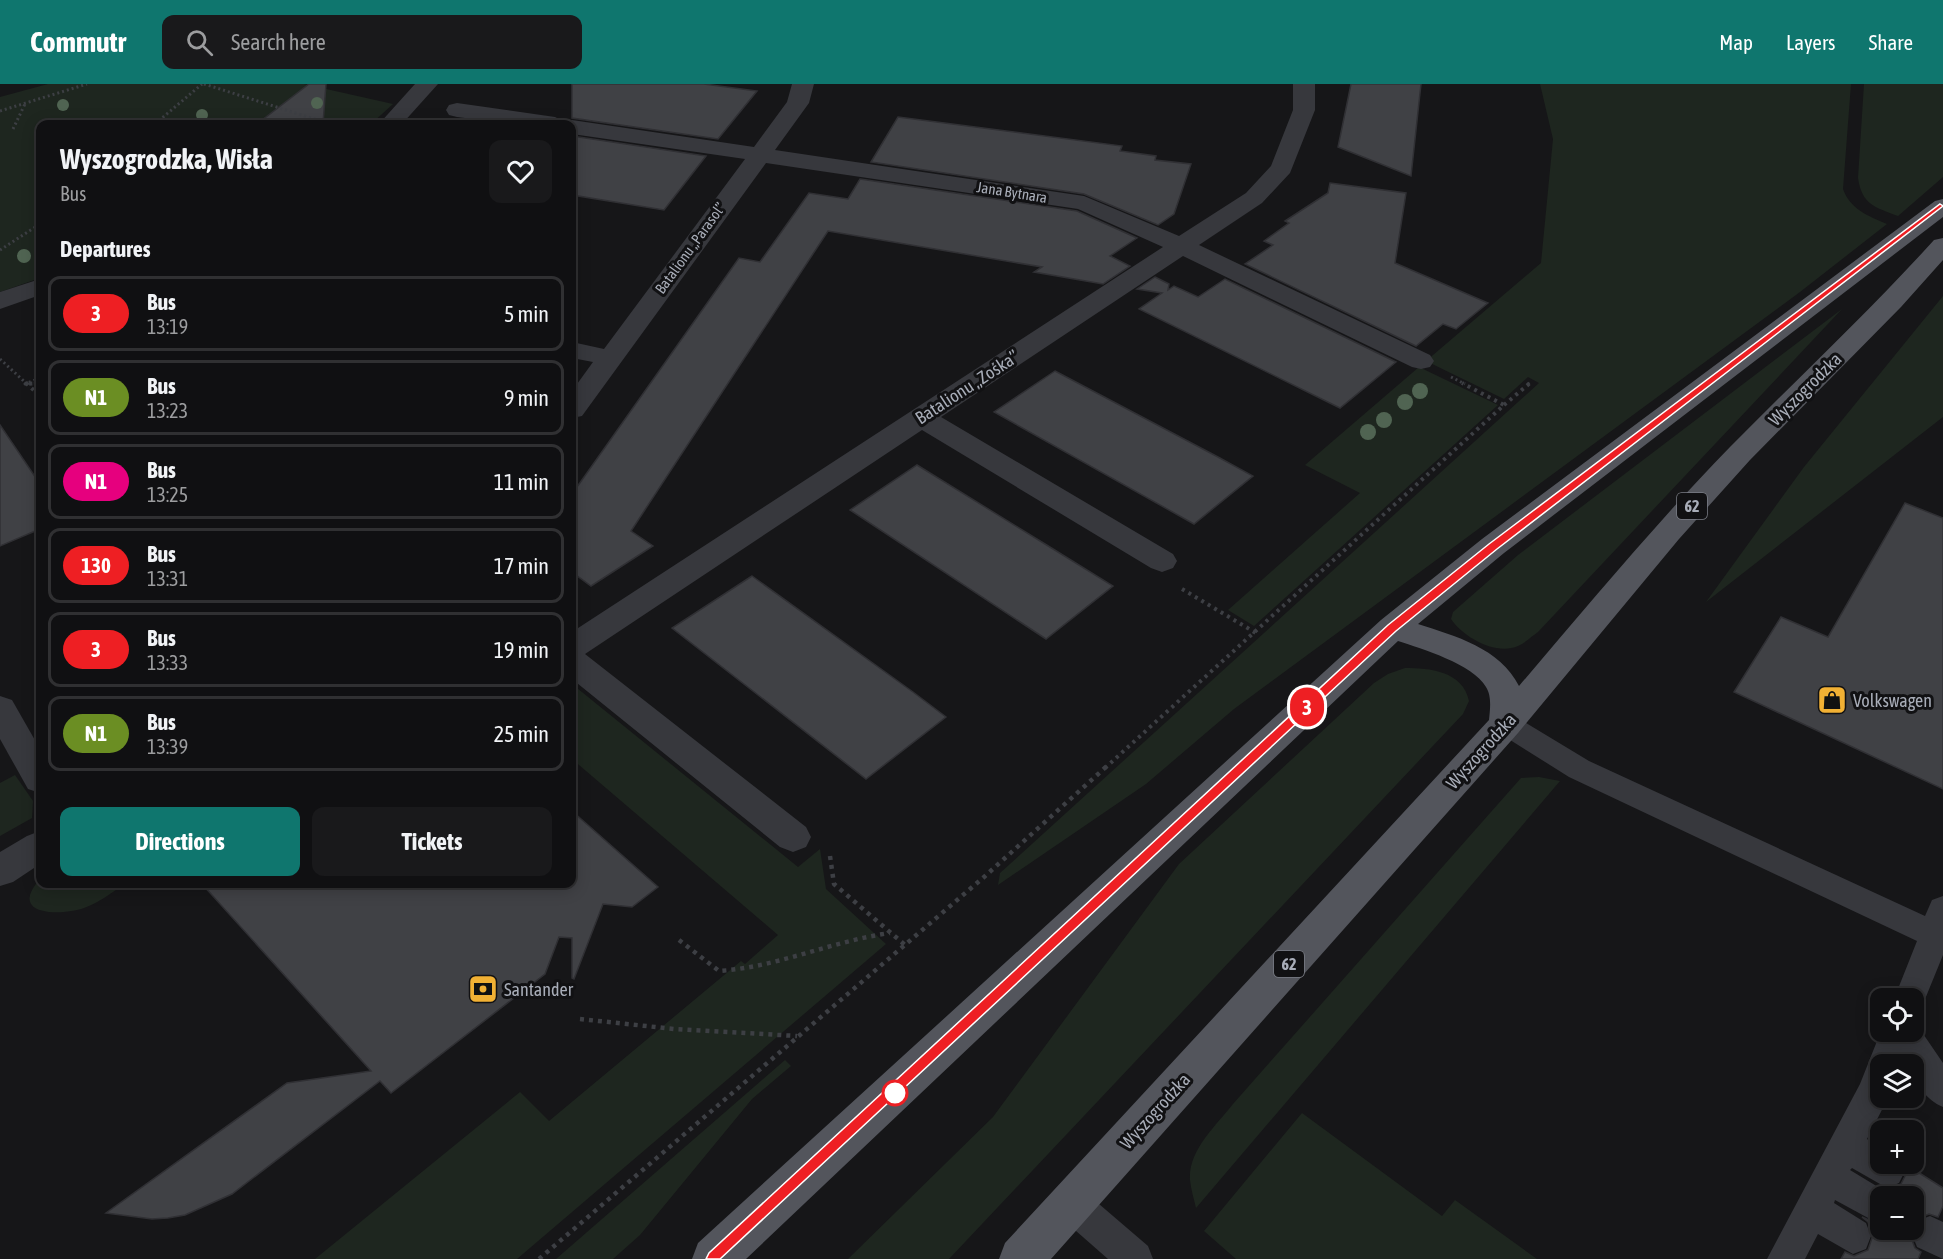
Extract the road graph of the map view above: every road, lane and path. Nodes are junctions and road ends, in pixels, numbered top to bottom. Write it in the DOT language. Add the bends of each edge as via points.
graph roads {
  1 [pos="87,84"];
  2 [pos="203,84"];
  3 [pos="427,84"];
  4 [pos="802,84"];
  5 [pos="1304,84"];
  6 [pos="26,104"];
  7 [pos="457,110"];
  8 [pos="0,111"];
  9 [pos="160,120"];
  10 [pos="317,120"];
  11 [pos="394,120"];
  12 [pos="527,120"];
  13 [pos="576,128"];
  14 [pos="13,129"];
  15 [pos="758,154"];
  16 [pos="1943,206"];
  17 [pos="36,227"];
  18 [pos="1943,245"];
  19 [pos="1180,246"];
  20 [pos="0,250"];
  21 [pos="36,288"];
  22 [pos="0,301"];
  23 [pos="576,351"];
  24 [pos="610,358"];
  25 [pos="0,359"];
  26 [pos="1421,361"];
  27 [pos="36,380"];
  28 [pos="1531,382"];
  29 [pos="36,383"];
  30 [pos="26,384"];
  31 [pos="36,393"];
  32 [pos="576,405"];
  33 [pos="1504,405"];
  34 [pos="921,417"];
  35 [pos="1162,561"];
  36 [pos="1392,628"];
  37 [pos="1256,633"];
  38 [pos="576,643"];
  39 [pos="576,665"];
  40 [pos="0,709"];
  41 [pos="1506,724"];
  42 [pos="36,772"];
  43 [pos="793,837"];
  44 [pos="36,848"];
  45 [pos="0,871"];
  46 [pos="1940,927"];
  47 [pos="890,933"];
  48 [pos="679,940"];
  49 [pos="905,945"];
  50 [pos="1915,988"];
  51 [pos="580,1019"];
  52 [pos="798,1036"];
  53 [pos="1910,1042"];
  54 [pos="1943,1091"];
  55 [pos="1870,1095"];
  56 [pos="1845,1145"];
  57 [pos="1870,1160"];
  58 [pos="1829,1177"];
  59 [pos="1870,1202"];
  60 [pos="1072,1204"];
  61 [pos="1811,1209"];
  62 [pos="1853,1236"];
  63 [pos="539,1259"];
  64 [pos="714,1259"];
  65 [pos="1021,1259"];
  66 [pos="1135,1259"];
  67 [pos="1785,1259"];
  1 -- 6 [label="path"];
  2 -- 9 [label="path"];
  2 -- 10 [label="path"];
  3 -- 11 [label="street"];
  4 -- 15 [label="street, Batalionu „Parasol”" via="798,103"];
  5 -- 19 [label="street, Batalionu „Zośka”" via="1304,110 1282,168 1254,198"];
  6 -- 8 [label="path"];
  6 -- 14 [label="path"];
  7 -- 12 [label="street"];
  13 -- 15 [label="street, Jana Bytnara"];
  15 -- 19 [label="street, Jana Bytnara" via="1084,203"];
  15 -- 24 [label="street, Batalionu „Parasol”"];
  16 -- 36 [label="main road" via="1493,546"];
  17 -- 20 [label="path"];
  18 -- 41 [label="main road, Wyszogrodzka / 62" via="1668,532"];
  19 -- 26 [label="street, Jana Bytnara"];
  19 -- 34 [label="street, Batalionu „Zośka”"];
  21 -- 22 [label="street"];
  23 -- 24 [label="street"];
  24 -- 32 [label="street, Batalionu „Parasol”"];
  25 -- 30 [label="path"];
  26 -- 33 [label="path"];
  27 -- 30 [label="path"];
  28 -- 33 [label="path"];
  29 -- 30 [label="path"];
  30 -- 31 [label="path"];
  33 -- 37 [label="path"];
  34 -- 35 [label="street"];
  34 -- 38 [label="street, Batalionu „Zośka”"];
  35 -- 37 [label="path" via="1163,578"];
  36 -- 41 [label="main road" via="1427,639 1484,666 1498,678 1504,691"];
  36 -- 64 [label="main road"];
  37 -- 49 [label="path"];
  39 -- 43 [label="street"];
  40 -- 42 [label="street"];
  41 -- 46 [label="lane" via="1579,770"];
  41 -- 60 [label="main road, Wyszogrodzka / 62"];
  43 -- 47 [label="path" via="815,836 828,845 834,884"];
  44 -- 45 [label="street"];
  46 -- 50 [label="lane"];
  47 -- 48 [label="path" via="821,947 777,963 728,971 719,971"];
  47 -- 49 [label="path"];
  49 -- 52 [label="path"];
  51 -- 52 [label="path"];
  52 -- 63 [label="path"];
  53 -- 54 [label="lane"];
  55 -- 56 [label="lane"];
  56 -- 57 [label="lane"];
  56 -- 58 [label="lane"];
  58 -- 59 [label="lane"];
  58 -- 61 [label="lane"];
  60 -- 65 [label="main road, Wyszogrodzka / 62"];
  60 -- 66 [label="lane"];
  61 -- 62 [label="lane"];
  61 -- 67 [label="lane"];
}
